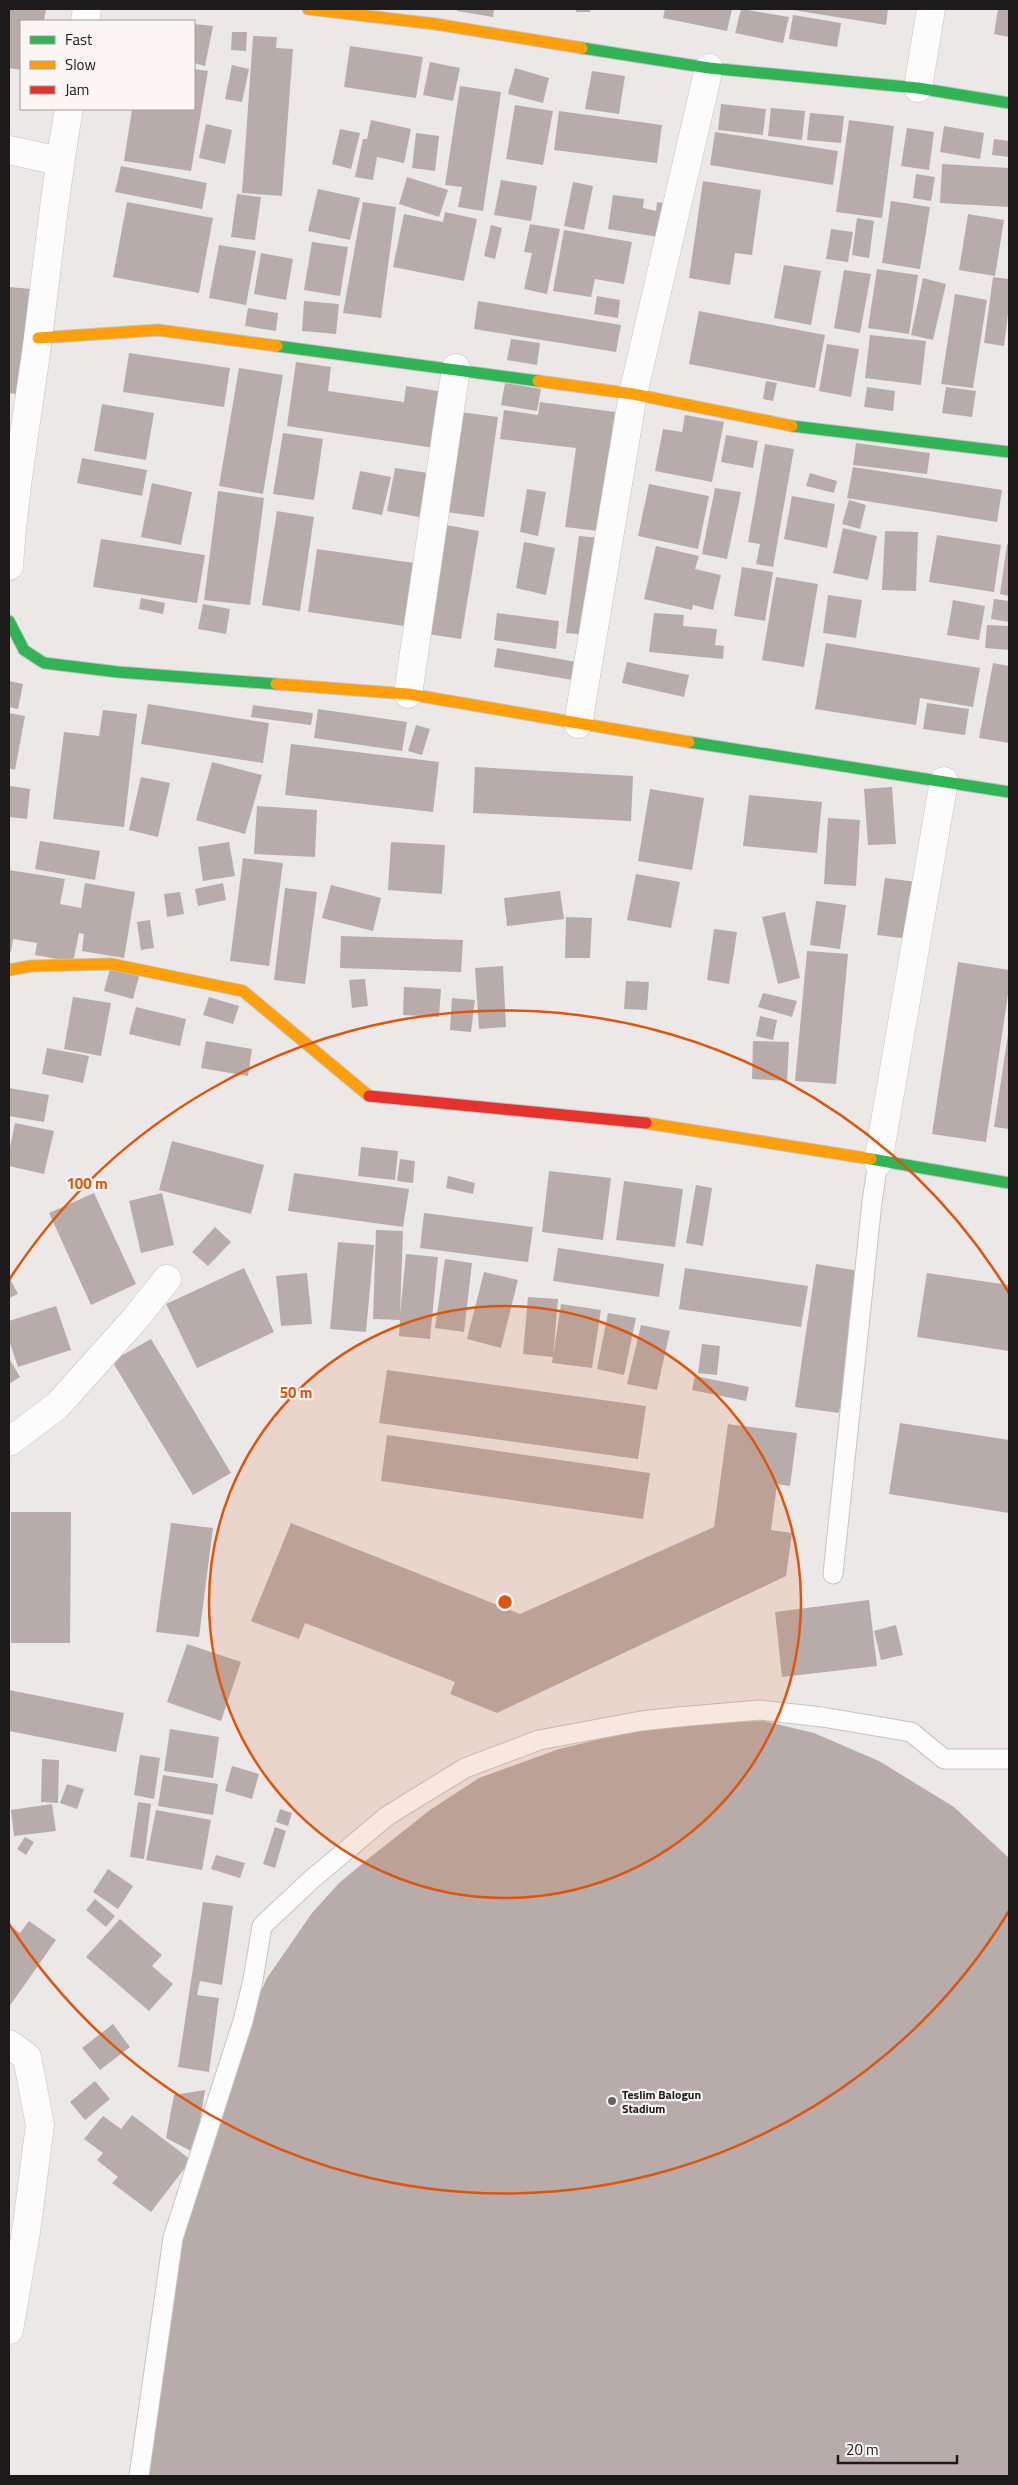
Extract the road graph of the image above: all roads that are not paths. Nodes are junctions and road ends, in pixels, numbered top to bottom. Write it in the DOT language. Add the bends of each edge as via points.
graph roads {
  1 [pos="308,9"];
  2 [pos="931,9"];
  3 [pos="708,68"];
  4 [pos="918,88"];
  5 [pos="1009,103"];
  6 [pos="69,110"];
  7 [pos="9,150"];
  8 [pos="60,160"];
  9 [pos="38,338"];
  10 [pos="456,368"];
  11 [pos="633,394"];
  12 [pos="1009,452"];
  13 [pos="9,566"];
  14 [pos="9,621"];
  15 [pos="408,694"];
  16 [pos="578,724"];
  17 [pos="944,781"];
  18 [pos="1009,792"];
  19 [pos="9,970"];
  20 [pos="878,1162"];
  21 [pos="1009,1183"];
  22 [pos="167,1279"];
  23 [pos="9,1442"];
  24 [pos="833,1574"];
  25 [pos="1009,1760"];
  26 [pos="9,2044"];
  27 [pos="9,2330"];
  28 [pos="139,2476"];
  1 -- 3 [label="street" via="435,24"];
  2 -- 4 [label="street"];
  3 -- 4 [label="street"];
  3 -- 11 [label="street"];
  4 -- 5 [label="street"];
  6 -- 8 [label="street"];
  7 -- 8 [label="street"];
  8 -- 9 [label="street"];
  9 -- 10 [label="street" via="158,330"];
  9 -- 13 [label="street" via="12,511"];
  10 -- 11 [label="street"];
  10 -- 15 [label="street"];
  11 -- 12 [label="street" via="772,424"];
  11 -- 16 [label="street"];
  14 -- 15 [label="street" via="24,650 44,663 118,672"];
  15 -- 16 [label="street"];
  16 -- 17 [label="street" via="741,752"];
  17 -- 18 [label="street"];
  17 -- 20 [label="street"];
  19 -- 20 [label="street" via="31,966 111,964 243,991 369,1096 669,1125"];
  20 -- 21 [label="street"];
  20 -- 24 [label="lane"];
  22 -- 23 [label="street" via="57,1406"];
  25 -- 28 [label="lane" via="944,1759 911,1732 822,1717 760,1710 678,1717 539,1740 465,1768 387,1816 310,1880 262,1926 243,2021 174,2238"];
  26 -- 27 [label="street" via="27,2057 40,2125"];
}
